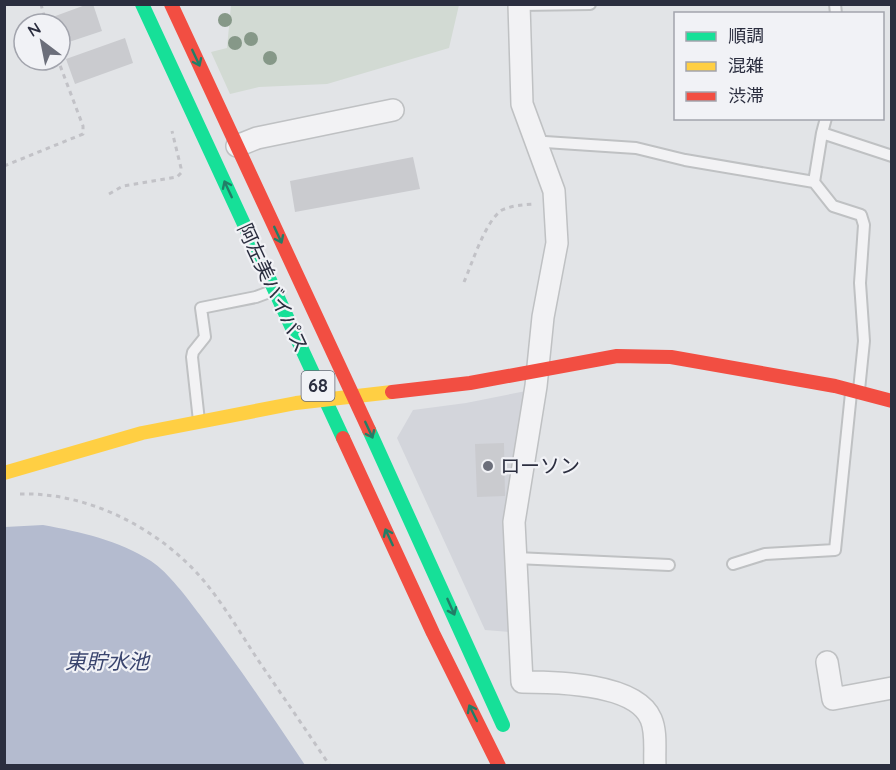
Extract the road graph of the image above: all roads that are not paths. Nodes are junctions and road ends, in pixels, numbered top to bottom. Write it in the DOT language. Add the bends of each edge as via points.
graph roads {
  1 [pos="142,4"];
  2 [pos="171,4"];
  3 [pos="590,4"];
  4 [pos="519,5"];
  5 [pos="393,110"];
  6 [pos="825,120"];
  7 [pos="822,133"];
  8 [pos="536,144"];
  9 [pos="237,146"];
  10 [pos="891,156"];
  11 [pos="814,182"];
  12 [pos="274,290"];
  13 [pos="538,372"];
  14 [pos="855,391"];
  15 [pos="353,396"];
  16 [pos="324,399"];
  17 [pos="891,401"];
  18 [pos="200,423"];
  19 [pos="4,473"];
  20 [pos="516,558"];
  21 [pos="733,564"];
  22 [pos="669,565"];
  23 [pos="827,662"];
  24 [pos="891,688"];
  25 [pos="509,740"];
  26 [pos="499,765"];
  27 [pos="655,765"];
  12 -- 1 [label="main road, 阿左美バイパス / 68, one-way"];
  2 -- 9 [label="main road, 阿左美バイパス / 68, one-way"];
  3 -- 4 [label="lane"];
  4 -- 8 [label="street" via="521,93"];
  5 -- 9 [label="street" via="256,138"];
  6 -- 7 [label="lane"];
  7 -- 10 [label="lane"];
  7 -- 11 [label="lane"];
  8 -- 11 [label="lane" via="636,148"];
  8 -- 13 [label="street" via="554,191 557,243 543,317"];
  9 -- 15 [label="main road, 阿左美バイパス / 68, one-way"];
  11 -- 14 [label="lane" via="833,206 861,214 864,225 860,283 864,341"];
  12 -- 16 [label="main road, 阿左美バイパス / 68"];
  12 -- 18 [label="lane" via="201,308 205,337 192,357"];
  13 -- 14 [label="main road" via="617,356 671,357"];
  13 -- 15 [label="main road"];
  13 -- 20 [label="street" via="514,522"];
  14 -- 17 [label="main road"];
  14 -- 21 [label="lane" via="835,550 765,554"];
  15 -- 16 [label="main road"];
  15 -- 25 [label="main road, 阿左美バイパス / 68, one-way"];
  16 -- 18 [label="main road"];
  26 -- 16 [label="main road, 阿左美バイパス / 68, one-way"];
  18 -- 19 [label="main road" via="130,436"];
  20 -- 22 [label="lane"];
  20 -- 27 [label="street" via="522,682 602,688 634,702 650,717 653,726"];
  23 -- 24 [label="street" via="833,699"];
}
